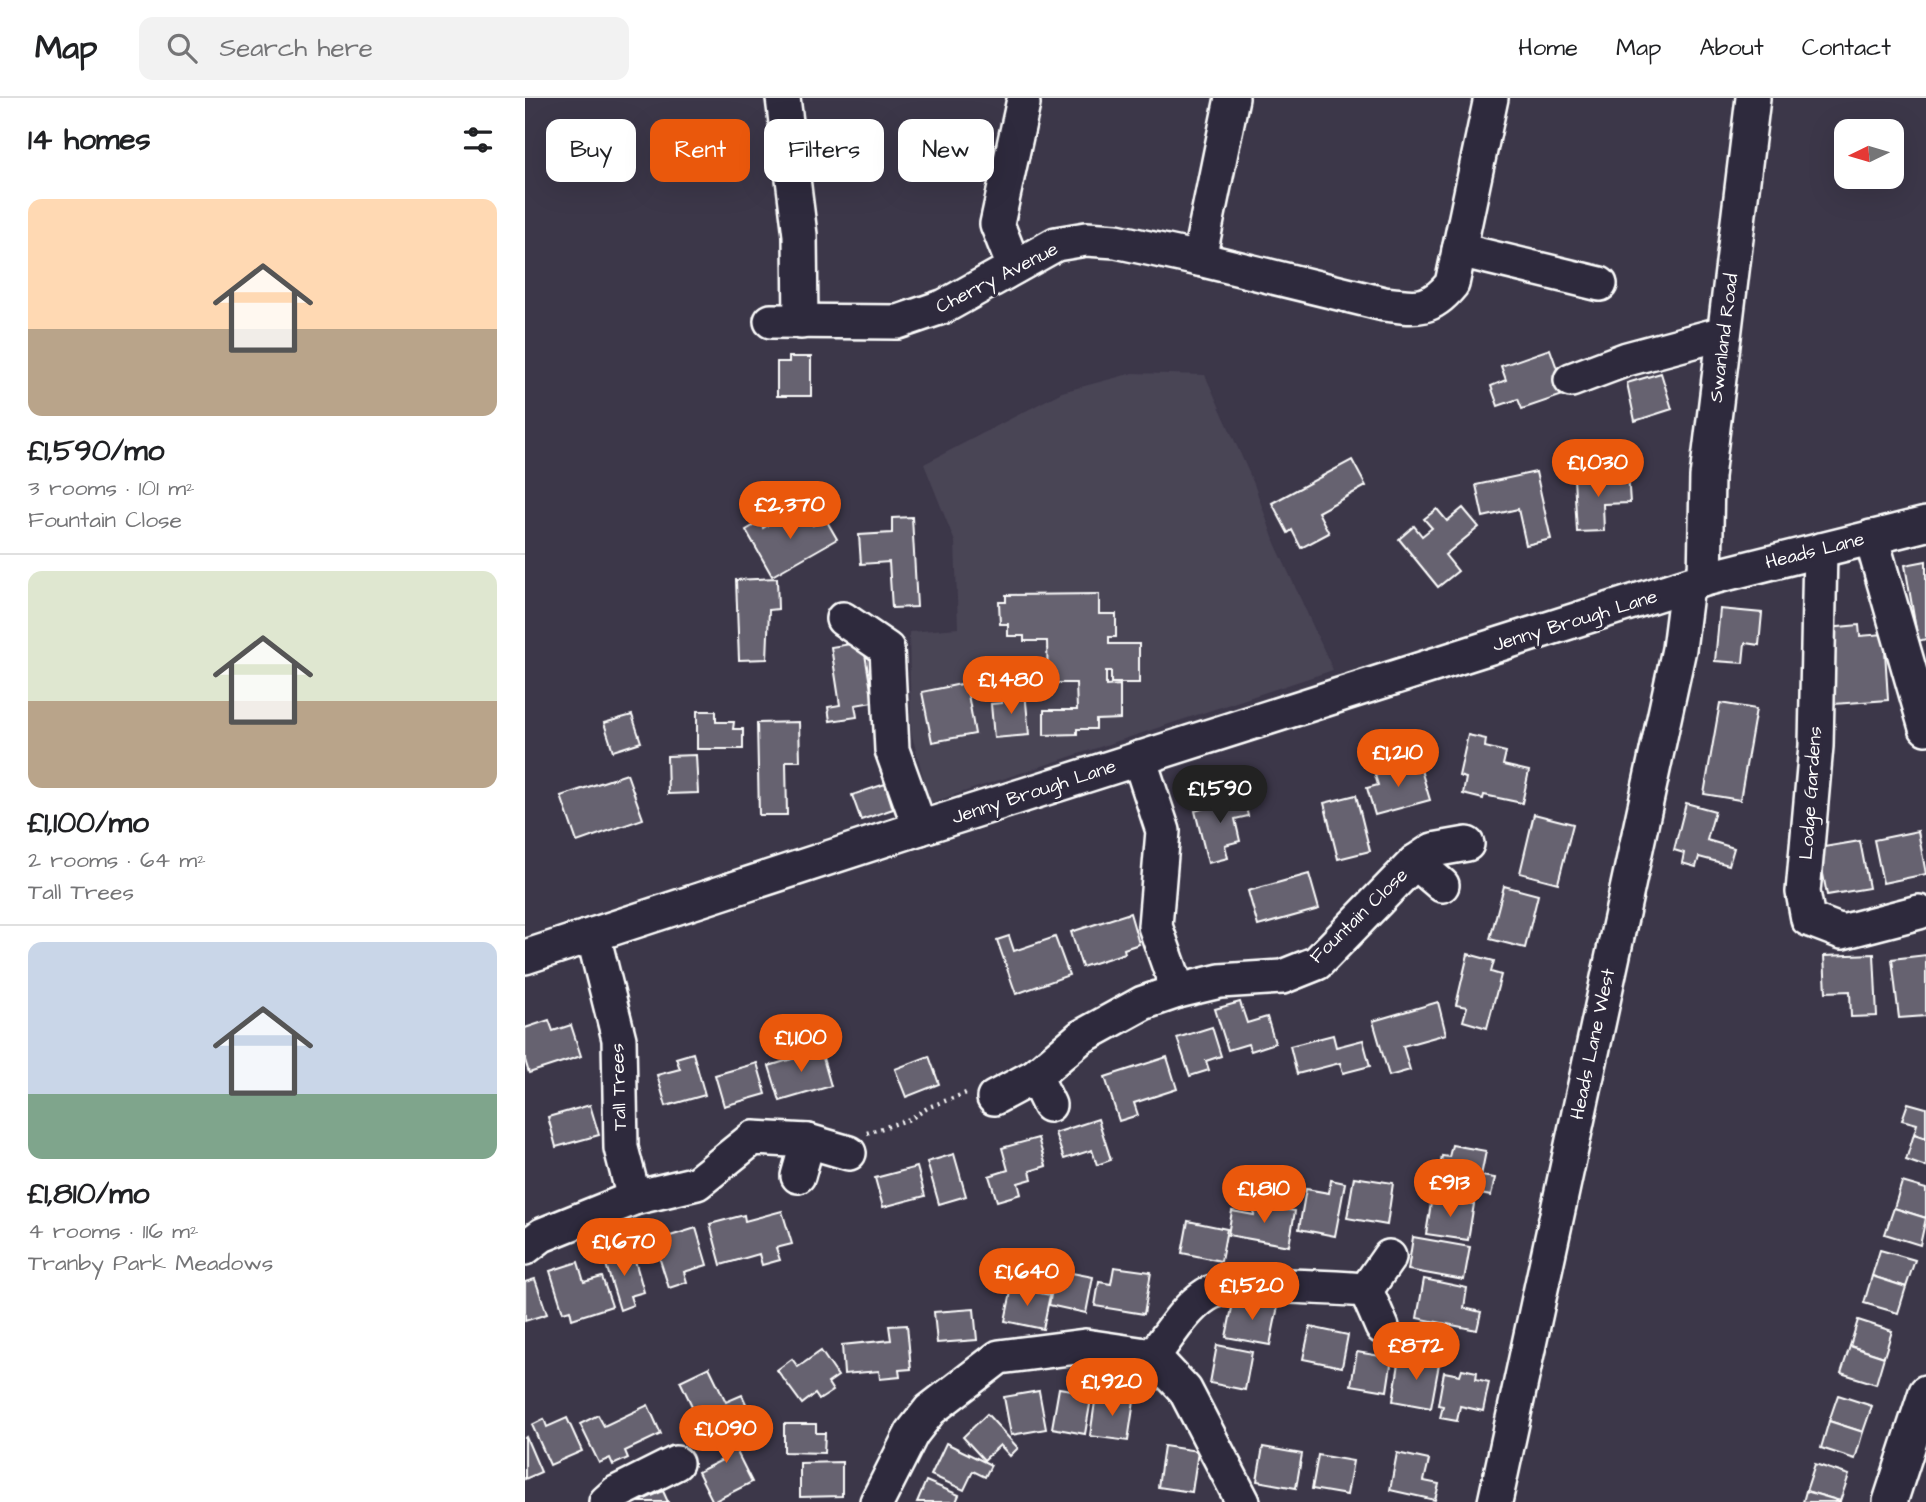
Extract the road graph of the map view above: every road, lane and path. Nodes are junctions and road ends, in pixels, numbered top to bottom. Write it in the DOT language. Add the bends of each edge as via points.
graph roads {
  1 [pos="783,98"];
  2 [pos="1232,98"];
  3 [pos="1491,98"];
  4 [pos="1753,98"];
  5 [pos="1023,104"];
  6 [pos="1459,250"];
  7 [pos="1199,259"];
  8 [pos="1014,267"];
  9 [pos="1600,284"];
  10 [pos="1724,333"];
  11 [pos="1571,380"];
  12 [pos="1926,524"];
  13 [pos="1871,537"];
  14 [pos="1820,550"];
  15 [pos="1696,582"];
  16 [pos="842,619"];
  17 [pos="1926,728"];
  18 [pos="1139,758"];
  19 [pos="920,828"];
  20 [pos="1467,844"];
  21 [pos="1415,862"];
  22 [pos="1442,885"];
  23 [pos="1919,912"];
  24 [pos="593,935"];
  25 [pos="525,957"];
  26 [pos="1178,990"];
  27 [pos="994,1098"];
  28 [pos="808,1141"];
  29 [pos="849,1153"];
  30 [pos="798,1176"];
  31 [pos="634,1198"];
  32 [pos="525,1248"];
  33 [pos="1389,1257"];
  34 [pos="1366,1290"];
  35 [pos="1382,1327"];
  36 [pos="1153,1356"];
  37 [pos="1926,1392"];
  38 [pos="676,1462"];
  39 [pos="591,1501"];
  40 [pos="877,1502"];
  41 [pos="1243,1502"];
  42 [pos="1495,1502"];
  43 [pos="1890,1502"];
  1 -- 8 [label="street, Cherry Avenue" via="800,235 786,322 898,322 945,306"];
  2 -- 7 [label="street"];
  3 -- 6 [label="street, Cherry Avenue"];
  4 -- 10 [label="street, Swanland Road"];
  5 -- 8 [label="street" via="997,224"];
  6 -- 7 [label="street, Cherry Avenue" via="1452,284 1438,302 1415,308"];
  6 -- 9 [label="street"];
  7 -- 8 [label="street, Cherry Avenue" via="1086,239 1056,244"];
  10 -- 11 [label="street" via="1627,359"];
  10 -- 15 [label="street, Swanland Road"];
  12 -- 13 [label="street, Heads Lane"];
  13 -- 14 [label="street, Heads Lane"];
  13 -- 17 [label="street"];
  14 -- 15 [label="street, Heads Lane"];
  14 -- 23 [label="street, Lodge Gardens" via="1817,746 1803,892 1808,919 1842,932"];
  15 -- 18 [label="street, Jenny Brough Lane"];
  15 -- 42 [label="street, Heads Lane West"];
  16 -- 19 [label="street" via="887,649 892,750"];
  18 -- 19 [label="street, Jenny Brough Lane"];
  18 -- 26 [label="street" via="1163,831 1155,926"];
  19 -- 24 [label="street, Jenny Brough Lane"];
  20 -- 21 [label="street, Fountain Close" via="1433,850"];
  21 -- 22 [label="street, Fountain Close"];
  21 -- 26 [label="street, Fountain Close" via="1317,963 1282,977 1220,981"];
  24 -- 25 [label="street, Jenny Brough Lane"];
  24 -- 31 [label="street, Tall Trees" via="619,1039 621,1148"];
  26 -- 27 [label="street, Fountain Close" via="1143,1003 1081,1037 1042,1091"];
  27 -- 29 [label="path" via="979,1088 868,1133"];
  28 -- 29 [label="street"];
  28 -- 30 [label="street"];
  28 -- 31 [label="street" via="753,1138 697,1183"];
  31 -- 32 [label="street" via="542,1235"];
  33 -- 34 [label="street"];
  34 -- 35 [label="street"];
  34 -- 36 [label="street" via="1259,1286 1208,1293"];
  36 -- 40 [label="street" via="1085,1346 999,1357 930,1409 912,1433"];
  36 -- 41 [label="street" via="1185,1390"];
  37 -- 43 [label="street"];
  38 -- 39 [label="street"];
}
